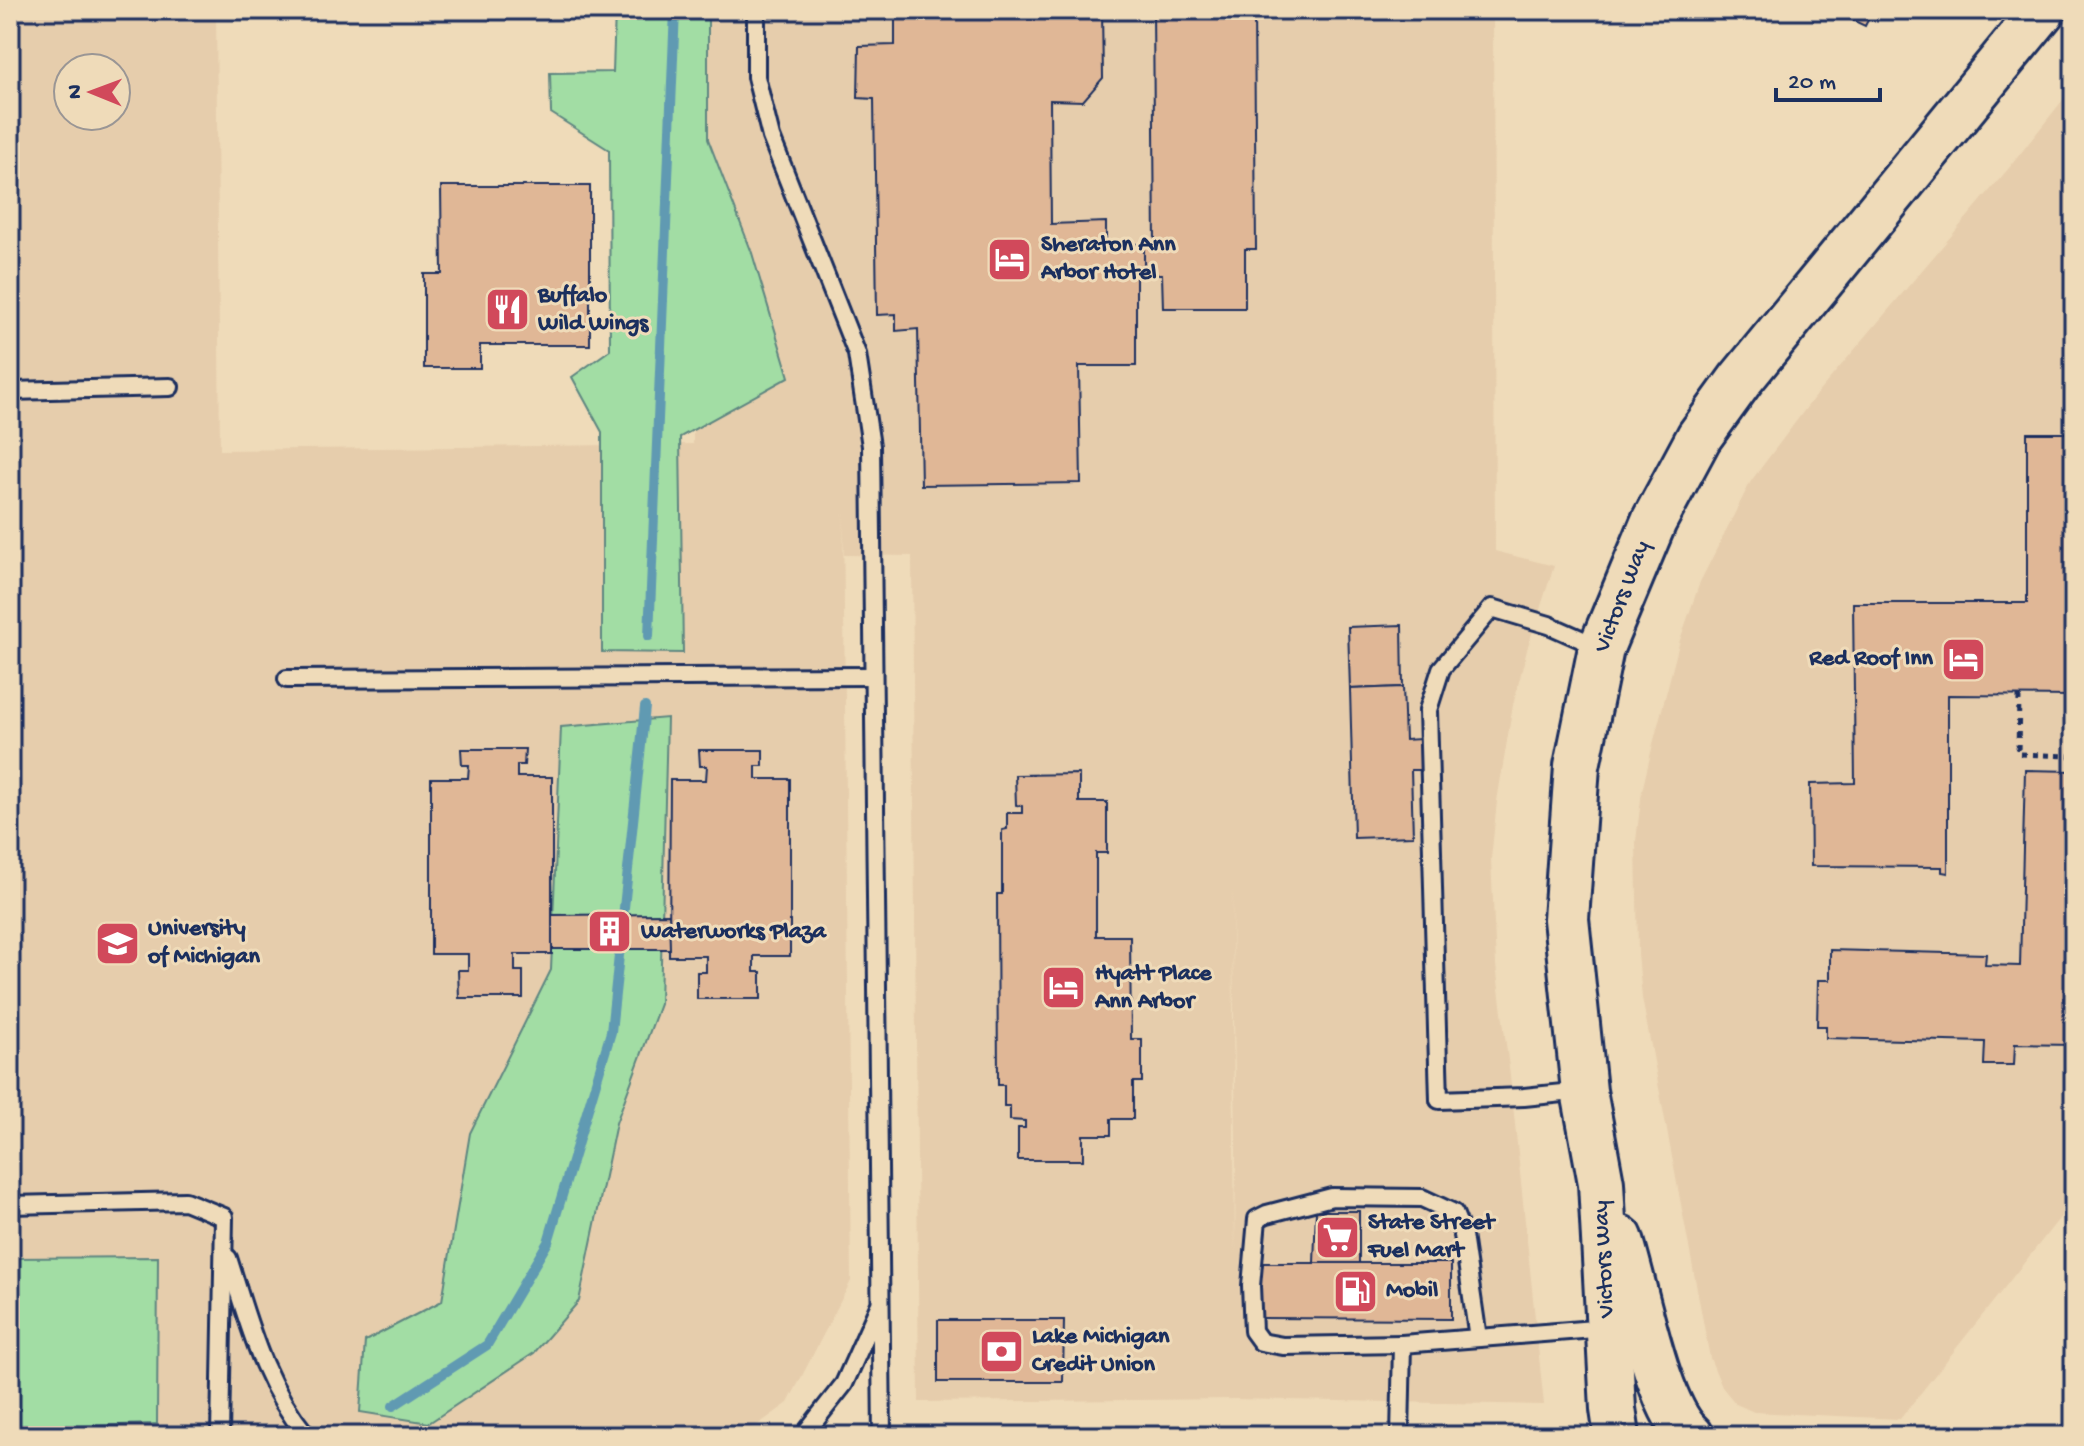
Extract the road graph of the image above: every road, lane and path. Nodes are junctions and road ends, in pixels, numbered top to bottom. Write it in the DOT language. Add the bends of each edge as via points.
graph roads {
  1 [pos="756,10"];
  2 [pos="2043,10"];
  3 [pos="170,387"];
  4 [pos="10,391"];
  5 [pos="1601,648"];
  6 [pos="873,676"];
  7 [pos="287,679"];
  8 [pos="2019,696"];
  9 [pos="2072,771"];
  10 [pos="1584,1091"];
  11 [pos="1601,1183"];
  12 [pos="10,1205"];
  13 [pos="223,1245"];
  14 [pos="881,1301"];
  15 [pos="1608,1328"];
  16 [pos="1478,1338"];
  17 [pos="1402,1344"];
  18 [pos="1611,1427"];
  19 [pos="220,1436"];
  20 [pos="307,1436"];
  21 [pos="803,1436"];
  22 [pos="882,1436"];
  23 [pos="1400,1436"];
  24 [pos="1691,1436"];
  1 -- 6 [label="lane" via="756,77 771,137 857,354 871,446"];
  2 -- 5 [label="street, Victors Way" via="1699,437 1654,521"];
  3 -- 4 [label="lane"];
  5 -- 10 [label="street, Victors Way" via="1577,766 1566,919"];
  5 -- 10 [label="lane" via="1492,608 1441,669 1428,710 1439,1100"];
  6 -- 7 [label="lane"];
  6 -- 14 [label="lane"];
  8 -- 9 [label="path" via="2018,754 2072,756"];
  10 -- 11 [label="street, Victors Way"];
  11 -- 15 [label="street, Victors Way"];
  11 -- 24 [label="street" via="1631,1271 1654,1364 1671,1408"];
  12 -- 13 [label="lane" via="185,1201 224,1217"];
  13 -- 19 [label="lane"];
  13 -- 20 [label="lane" via="260,1359 278,1398"];
  14 -- 21 [label="lane" via="844,1384"];
  14 -- 22 [label="lane"];
  15 -- 16 [label="lane"];
  15 -- 18 [label="street, Victors Way"];
  16 -- 17 [label="lane"];
  16 -- 17 [label="lane" via="1463,1235 1454,1213 1422,1198 1332,1197 1257,1219 1251,1286 1253,1331 1261,1342"];
  17 -- 23 [label="lane"];
}
